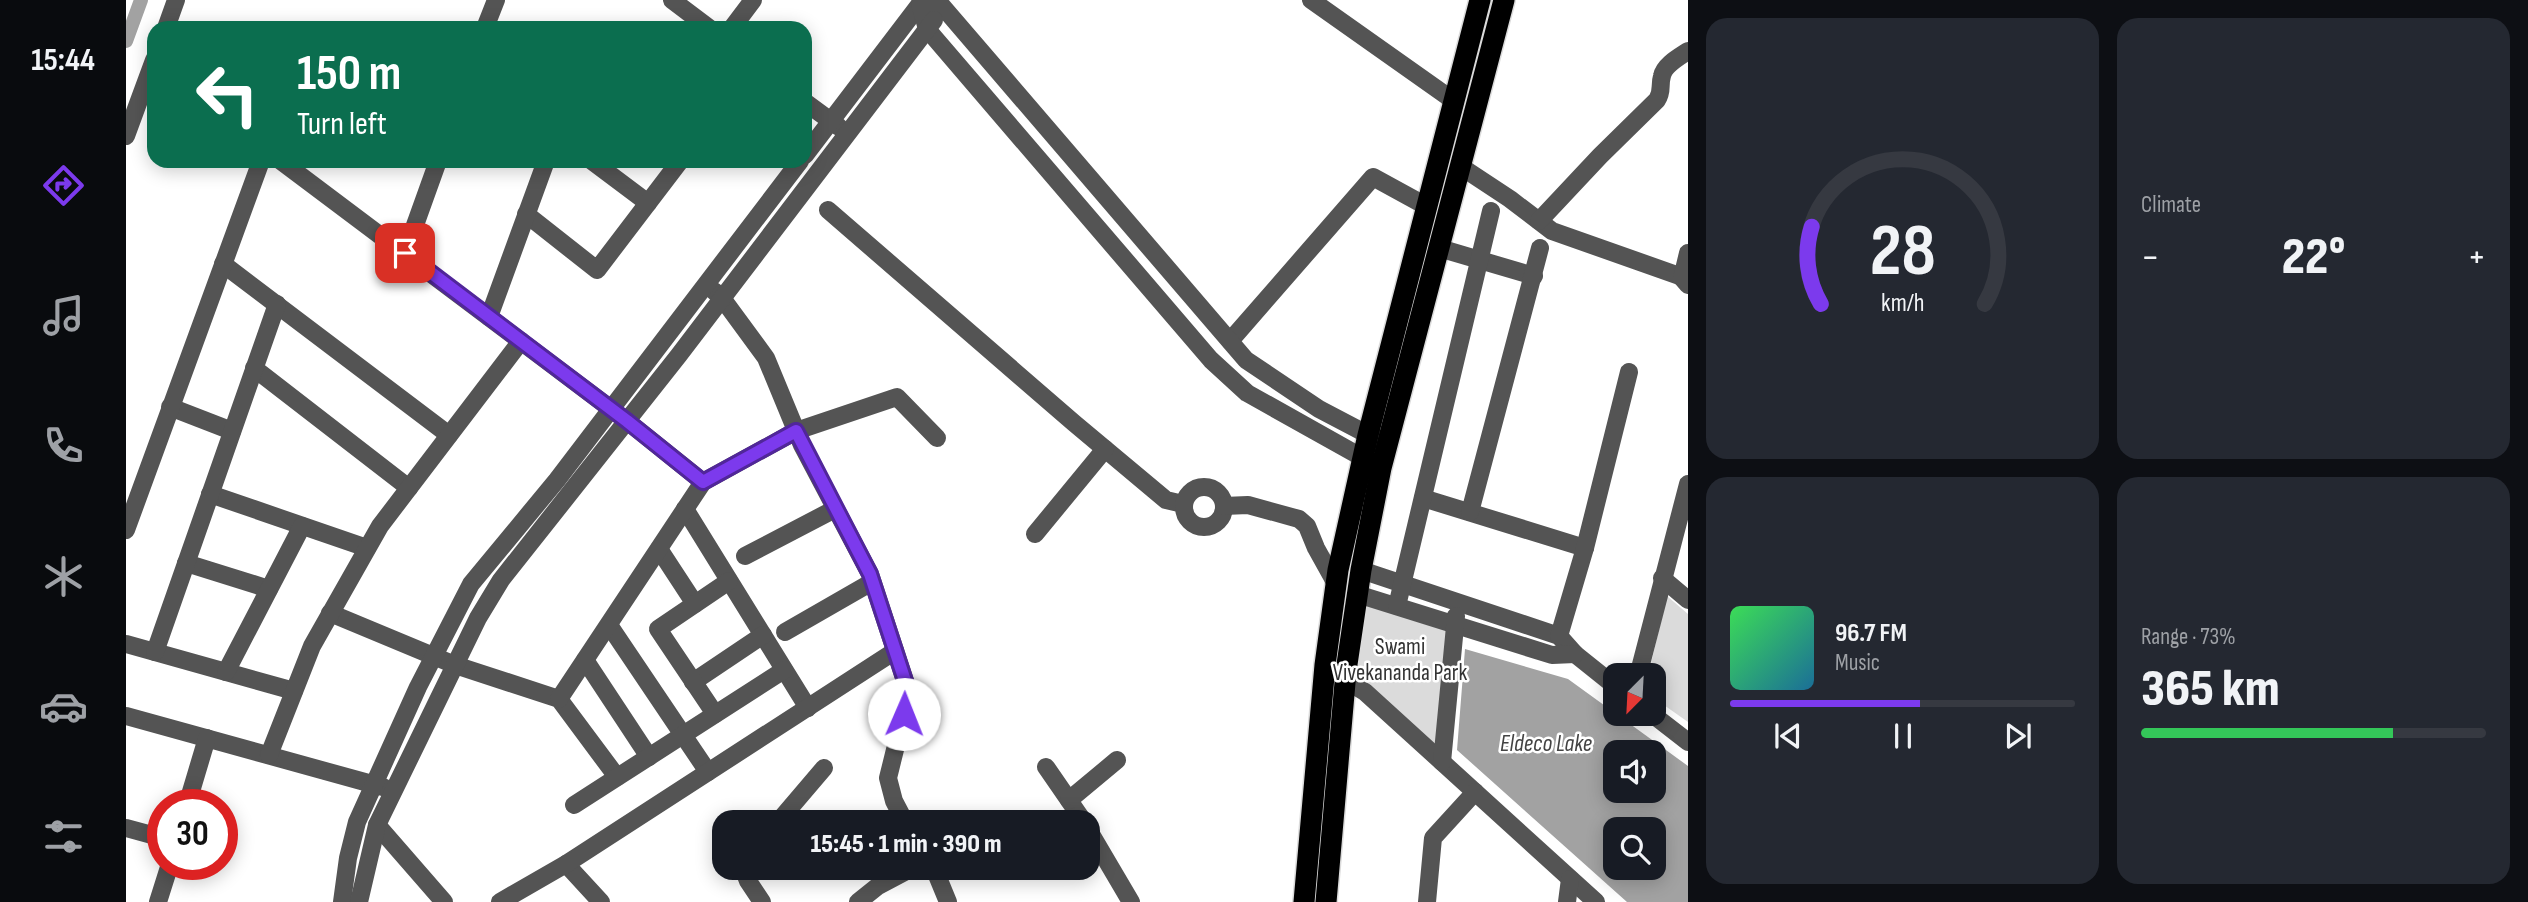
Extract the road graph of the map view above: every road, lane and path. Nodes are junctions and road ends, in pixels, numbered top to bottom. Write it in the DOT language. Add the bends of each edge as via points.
graph roads {
  1 [pos="176,0"];
  2 [pos="496,0"];
  3 [pos="673,0"];
  4 [pos="754,0"];
  5 [pos="1311,0"];
  6 [pos="1480,0"];
  7 [pos="1504,0"];
  8 [pos="922,2"];
  9 [pos="946,4"];
  10 [pos="168,21"];
  11 [pos="488,21"];
  12 [pos="700,21"];
  13 [pos="738,21"];
  14 [pos="927,29"];
  15 [pos="1688,51"];
  16 [pos="147,79"];
  17 [pos="1454,101"];
  18 [pos="812,107"];
  19 [pos="831,121"];
  20 [pos="847,134"];
  21 [pos="126,136"];
  22 [pos="812,146"];
  23 [pos="1460,166"];
  24 [pos="258,168"];
  25 [pos="290,168"];
  26 [pos="435,168"];
  27 [pos="542,168"];
  28 [pos="601,168"];
  29 [pos="675,168"];
  30 [pos="795,168"];
  31 [pos="648,203"];
  32 [pos="1426,206"];
  33 [pos="828,210"];
  34 [pos="1491,211"];
  35 [pos="526,214"];
  36 [pos="1539,221"];
  37 [pos="1439,248"];
  38 [pos="1541,248"];
  39 [pos="405,253"];
  40 [pos="1688,253"];
  41 [pos="1478,260"];
  42 [pos="223,264"];
  43 [pos="1534,276"];
  44 [pos="1686,281"];
  45 [pos="706,285"];
  46 [pos="722,298"];
  47 [pos="277,304"];
  48 [pos="489,317"];
  49 [pos="521,341"];
  50 [pos="1230,341"];
  51 [pos="254,368"];
  52 [pos="1629,372"];
  53 [pos="170,407"];
  54 [pos="612,409"];
  55 [pos="627,421"];
  56 [pos="232,430"];
  57 [pos="796,431"];
  58 [pos="449,435"];
  59 [pos="937,438"];
  60 [pos="1377,440"];
  61 [pos="1105,449"];
  62 [pos="1362,457"];
  63 [pos="1381,468"];
  64 [pos="703,482"];
  65 [pos="1688,484"];
  66 [pos="409,488"];
  67 [pos="210,494"];
  68 [pos="1423,498"];
  69 [pos="1183,504"];
  70 [pos="1224,506"];
  71 [pos="685,509"];
  72 [pos="835,509"];
  73 [pos="1470,512"];
  74 [pos="302,526"];
  75 [pos="126,530"];
  76 [pos="1035,534"];
  77 [pos="367,548"];
  78 [pos="1585,548"];
  79 [pos="659,549"];
  80 [pos="745,556"];
  81 [pos="186,563"];
  82 [pos="1361,570"];
  83 [pos="1662,578"];
  84 [pos="729,581"];
  85 [pos="872,582"];
  86 [pos="1336,584"];
  87 [pos="1402,584"];
  88 [pos="269,589"];
  89 [pos="1357,594"];
  90 [pos="1688,600"];
  91 [pos="1459,603"];
  92 [pos="695,604"];
  93 [pos="1397,606"];
  94 [pos="330,614"];
  95 [pos="1454,624"];
  96 [pos="609,625"];
  97 [pos="785,632"];
  98 [pos="763,635"];
  99 [pos="1559,636"];
  100 [pos="126,644"];
  101 [pos="155,652"];
  102 [pos="895,652"];
  103 [pos="1575,654"];
  104 [pos="434,657"];
  105 [pos="585,660"];
  106 [pos="1641,663"];
  107 [pos="455,665"];
  108 [pos="784,670"];
  109 [pos="226,672"];
  110 [pos="1603,676"];
  111 [pos="1345,680"];
  112 [pos="693,682"];
  113 [pos="294,691"];
  114 [pos="559,699"];
  115 [pos="808,708"];
  116 [pos="715,715"];
  117 [pos="126,716"];
  118 [pos="1666,725"];
  119 [pos="682,736"];
  120 [pos="207,738"];
  121 [pos="1688,742"];
  122 [pos="269,755"];
  123 [pos="649,757"];
  124 [pos="1117,760"];
  125 [pos="1442,762"];
  126 [pos="1046,767"];
  127 [pos="824,768"];
  128 [pos="708,772"];
  129 [pos="617,777"];
  130 [pos="374,785"];
  131 [pos="192,789"];
  132 [pos="394,790"];
  133 [pos="1475,792"];
  134 [pos="1069,800"];
  135 [pos="574,805"];
  136 [pos="788,810"];
  137 [pos="899,810"];
  138 [pos="1076,810"];
  139 [pos="377,825"];
  140 [pos="126,828"];
  141 [pos="147,834"];
  142 [pos="1100,849"];
  143 [pos="566,864"];
  144 [pos="1570,879"];
  145 [pos="165,880"];
  146 [pos="748,880"];
  147 [pos="889,880"];
  148 [pos="939,880"];
  149 [pos="158,902"];
  150 [pos="342,902"];
  151 [pos="359,902"];
  152 [pos="444,902"];
  153 [pos="500,902"];
  154 [pos="601,902"];
  155 [pos="762,902"];
  156 [pos="858,902"];
  157 [pos="948,902"];
  158 [pos="1131,902"];
  159 [pos="1304,902"];
  160 [pos="1325,902"];
  161 [pos="1427,902"];
  162 [pos="1567,902"];
  163 [pos="1597,902"];
  1 -- 10 [label="street"];
  2 -- 11 [label="street"];
  3 -- 12 [label="street"];
  4 -- 13 [label="street"];
  5 -- 17 [label="street"];
  6 -- 17 [label="highway"];
  7 -- 23 [label="highway"];
  8 -- 9 [label="street"];
  8 -- 14 [label="street"];
  8 -- 19 [label="street"];
  9 -- 14 [label="street"];
  9 -- 50 [label="street"];
  14 -- 20 [label="street"];
  14 -- 62 [label="street" via="1211,360 1247,393"];
  15 -- 36 [label="street" via="1665,69 1657,100"];
  16 -- 21 [label="street"];
  17 -- 32 [label="highway"];
  18 -- 19 [label="street"];
  19 -- 20 [label="street"];
  19 -- 22 [label="street"];
  20 -- 46 [label="street"];
  23 -- 36 [label="street"];
  23 -- 37 [label="highway"];
  24 -- 42 [label="street"];
  25 -- 39 [label="street"];
  26 -- 39 [label="street"];
  27 -- 35 [label="street"];
  28 -- 31 [label="street"];
  29 -- 31 [label="street"];
  30 -- 45 [label="street"];
  31 -- 35 [label="street" via="597,270"];
  32 -- 50 [label="street" via="1373,177"];
  32 -- 60 [label="highway"];
  33 -- 61 [label="street"];
  34 -- 41 [label="street"];
  35 -- 48 [label="street"];
  36 -- 44 [label="street" via="1552,231"];
  37 -- 41 [label="street"];
  37 -- 60 [label="highway"];
  38 -- 43 [label="street"];
  39 -- 48 [label="street"];
  40 -- 44 [label="street"];
  41 -- 43 [label="street"];
  41 -- 68 [label="street"];
  42 -- 47 [label="street"];
  42 -- 53 [label="street"];
  43 -- 73 [label="street"];
  45 -- 46 [label="street"];
  45 -- 54 [label="street"];
  46 -- 55 [label="street"];
  46 -- 57 [label="street" via="766,358"];
  47 -- 51 [label="street"];
  47 -- 58 [label="street"];
  48 -- 49 [label="street"];
  49 -- 54 [label="street"];
  49 -- 58 [label="street"];
  50 -- 60 [label="street" via="1246,360 1319,409"];
  51 -- 56 [label="street"];
  51 -- 66 [label="street"];
  52 -- 78 [label="street"];
  53 -- 56 [label="street"];
  53 -- 75 [label="street"];
  54 -- 55 [label="street"];
  54 -- 104 [label="street" via="471,584"];
  55 -- 64 [label="street"];
  55 -- 107 [label="street" via="501,580"];
  56 -- 67 [label="street"];
  57 -- 59 [label="street" via="897,397"];
  57 -- 64 [label="street"];
  57 -- 72 [label="street"];
  58 -- 66 [label="street"];
  60 -- 62 [label="highway"];
  60 -- 63 [label="highway"];
  61 -- 69 [label="street" via="1166,500"];
  61 -- 76 [label="street"];
  62 -- 63 [label="street"];
  62 -- 86 [label="highway"];
  63 -- 82 [label="highway"];
  64 -- 71 [label="street"];
  65 -- 83 [label="street"];
  66 -- 77 [label="street"];
  67 -- 74 [label="street"];
  67 -- 81 [label="street"];
  68 -- 73 [label="street"];
  68 -- 87 [label="street"];
  69 -- 70 [label="street" via="1186,496 1200,487 1216,491"];
  69 -- 70 [label="street" via="1188,520 1203,528 1218,522"];
  70 -- 86 [label="street" via="1248,505 1299,519"];
  71 -- 79 [label="street"];
  71 -- 84 [label="street"];
  72 -- 80 [label="street"];
  72 -- 85 [label="street"];
  73 -- 78 [label="street"];
  74 -- 77 [label="street"];
  74 -- 88 [label="street"];
  77 -- 94 [label="street"];
  78 -- 99 [label="street"];
  79 -- 92 [label="street"];
  79 -- 96 [label="street"];
  81 -- 88 [label="street"];
  81 -- 101 [label="street"];
  82 -- 87 [label="street"];
  82 -- 89 [label="highway"];
  83 -- 90 [label="street"];
  83 -- 106 [label="street"];
  84 -- 92 [label="street"];
  84 -- 98 [label="street"];
  85 -- 97 [label="street"];
  85 -- 102 [label="street"];
  86 -- 159 [label="highway"];
  87 -- 91 [label="street"];
  87 -- 93 [label="street"];
  88 -- 109 [label="street"];
  89 -- 93 [label="street"];
  89 -- 111 [label="highway"];
  91 -- 95 [label="street"];
  91 -- 99 [label="street"];
  92 -- 112 [label="street" via="658,629"];
  93 -- 95 [label="street"];
  94 -- 104 [label="street"];
  94 -- 113 [label="street"];
  95 -- 103 [label="street" via="1552,655"];
  95 -- 125 [label="street"];
  96 -- 105 [label="street"];
  96 -- 119 [label="street"];
  98 -- 108 [label="street"];
  98 -- 112 [label="street"];
  99 -- 103 [label="street"];
  100 -- 101 [label="street"];
  101 -- 109 [label="street"];
  102 -- 115 [label="street"];
  102 -- 137 [label="street" via="909,693 888,778"];
  103 -- 110 [label="street"];
  104 -- 107 [label="street"];
  104 -- 130 [label="street"];
  105 -- 114 [label="street"];
  105 -- 123 [label="street"];
  107 -- 114 [label="street"];
  107 -- 132 [label="street"];
  108 -- 115 [label="street"];
  108 -- 116 [label="street"];
  109 -- 113 [label="street"];
  111 -- 125 [label="street" via="1365,692"];
  111 -- 160 [label="highway"];
  112 -- 116 [label="street"];
  113 -- 122 [label="street"];
  114 -- 129 [label="street"];
  115 -- 128 [label="street"];
  116 -- 119 [label="street"];
  117 -- 120 [label="street"];
  118 -- 121 [label="street"];
  119 -- 123 [label="street"];
  119 -- 128 [label="street"];
  120 -- 122 [label="street"];
  120 -- 131 [label="street"];
  122 -- 130 [label="street"];
  123 -- 129 [label="street"];
  124 -- 134 [label="street"];
  125 -- 133 [label="street"];
  126 -- 134 [label="street"];
  127 -- 136 [label="street"];
  128 -- 143 [label="street"];
  129 -- 135 [label="street"];
  130 -- 132 [label="street"];
  130 -- 150 [label="street" via="357,822"];
  132 -- 139 [label="street"];
  133 -- 144 [label="street"];
  133 -- 161 [label="street" via="1433,838"];
  134 -- 138 [label="street"];
  139 -- 151 [label="street"];
  139 -- 152 [label="street"];
  140 -- 141 [label="street"];
  142 -- 158 [label="street"];
  143 -- 153 [label="street"];
  143 -- 154 [label="street"];
  144 -- 162 [label="street"];
  144 -- 163 [label="street"];
  145 -- 149 [label="street"];
  146 -- 155 [label="street"];
  147 -- 156 [label="street"];
  148 -- 157 [label="street"];
}
